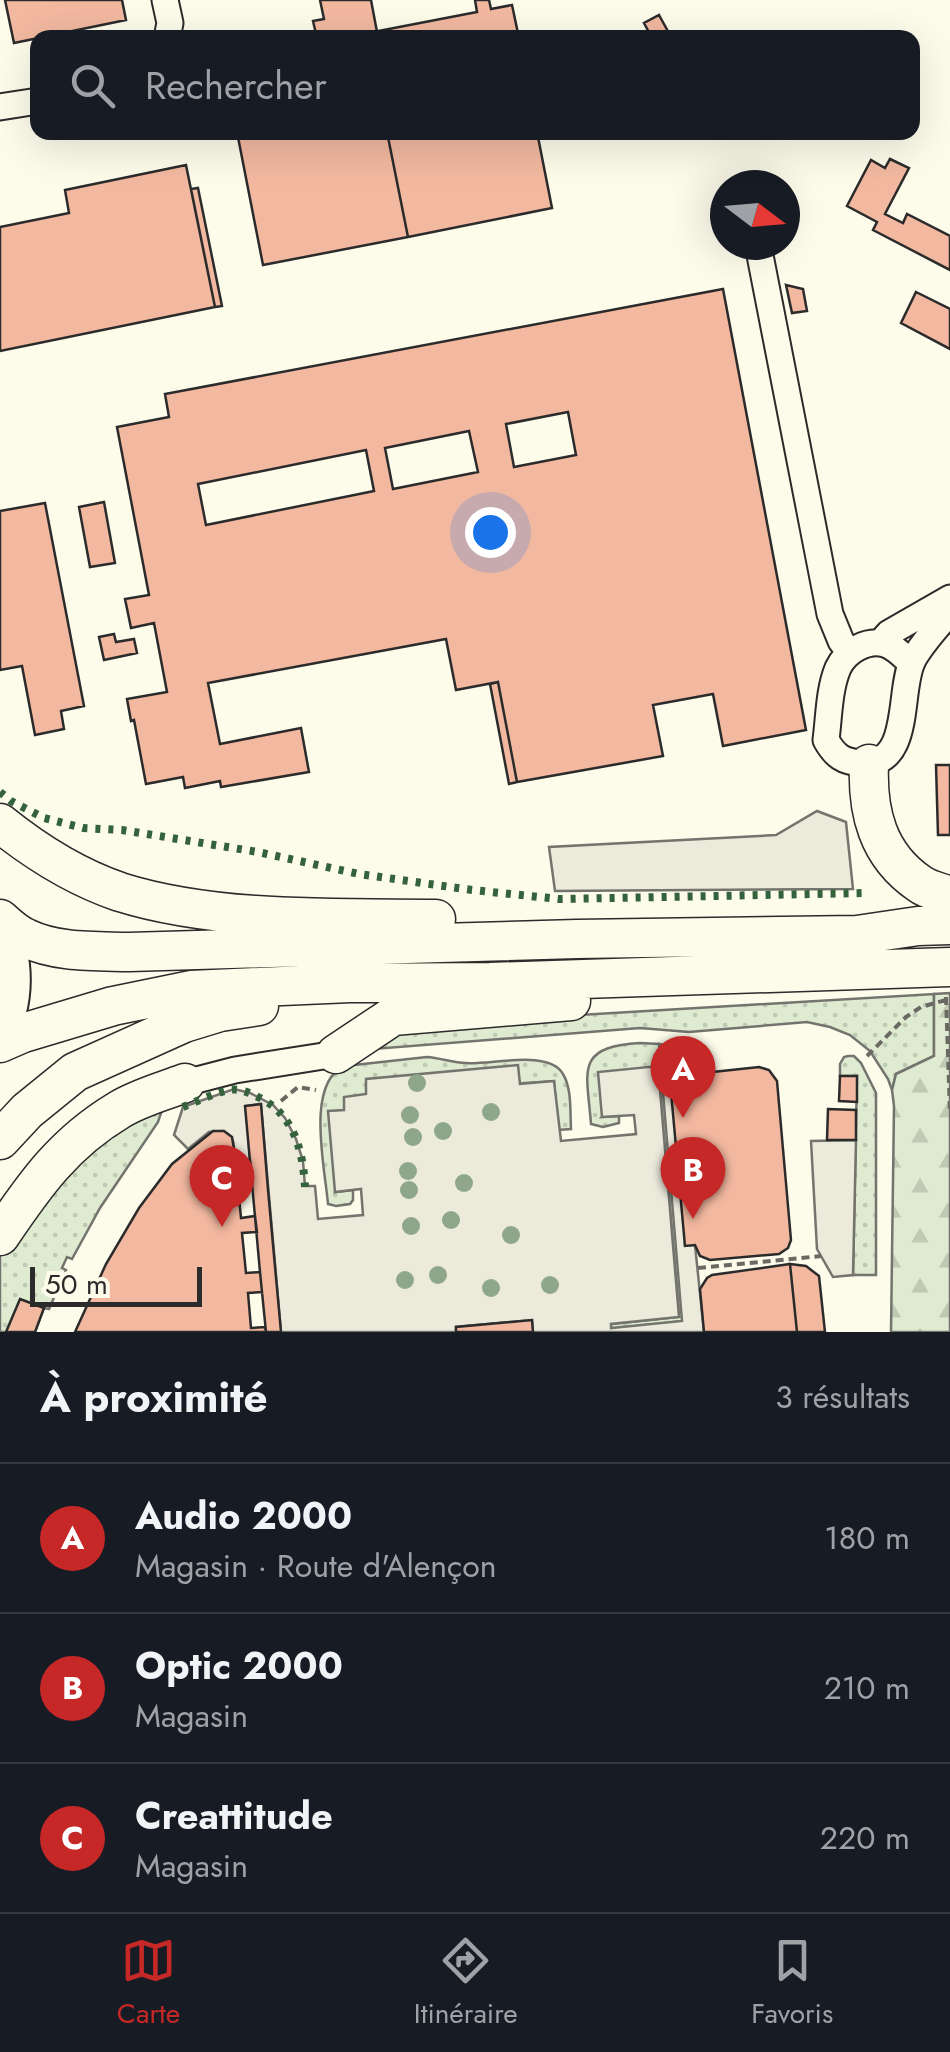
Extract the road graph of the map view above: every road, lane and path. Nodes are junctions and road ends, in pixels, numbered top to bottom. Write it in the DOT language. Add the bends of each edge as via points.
graph roads {
  1 [pos="165,0"];
  2 [pos="169,30"];
  3 [pos="30,102"];
  4 [pos="0,107"];
  5 [pos="761,260"];
  6 [pos="950,598"];
  7 [pos="950,612"];
  8 [pos="880,643"];
  9 [pos="850,653"];
  10 [pos="911,663"];
  11 [pos="869,764"];
  12 [pos="0,823"];
  13 [pos="950,896"];
  14 [pos="0,920"];
  15 [pos="934,926"];
  16 [pos="616,978"];
  17 [pos="490,982"];
  18 [pos="947,984"];
  19 [pos="0,1042"];
  20 [pos="336,1054"];
  21 [pos="866,1056"];
  22 [pos="185,1083"];
  23 [pos="316,1090"];
  24 [pos="282,1101"];
  25 [pos="950,1112"];
  26 [pos="0,1140"];
  27 [pos="0,1236"];
  28 [pos="822,1256"];
  29 [pos="698,1268"];
  1 -- 2 [label="street"];
  3 -- 4 [label="street"];
  5 -- 9 [label="street" via="830,614"];
  6 -- 8 [label="street"];
  7 -- 10 [label="street"];
  8 -- 9 [label="street"];
  8 -- 10 [label="street"];
  9 -- 11 [label="street" via="839,666 826,740 846,762"];
  10 -- 11 [label="street" via="895,747"];
  11 -- 13 [label="highway" via="871,817 883,843 921,886"];
  12 -- 15 [label="highway" via="81,875 196,909"];
  14 -- 15 [label="highway" via="28,940 95,952 857,934"];
  14 -- 19 [label="main road" via="12,955 14,999"];
  16 -- 17 [label="highway"];
  16 -- 18 [label="highway" via="879,970"];
  16 -- 20 [label="highway" via="568,1003 394,1016"];
  17 -- 19 [label="highway" via="191,990"];
  17 -- 26 [label="highway" via="475,998 257,1006 184,1023 75,1072"];
  18 -- 21 [label="path"];
  18 -- 25 [label="path"];
  20 -- 22 [label="street"];
  22 -- 27 [label="highway" via="122,1108 74,1140"];
  23 -- 24 [label="path" via="298,1087"];
  28 -- 29 [label="path"];
}
